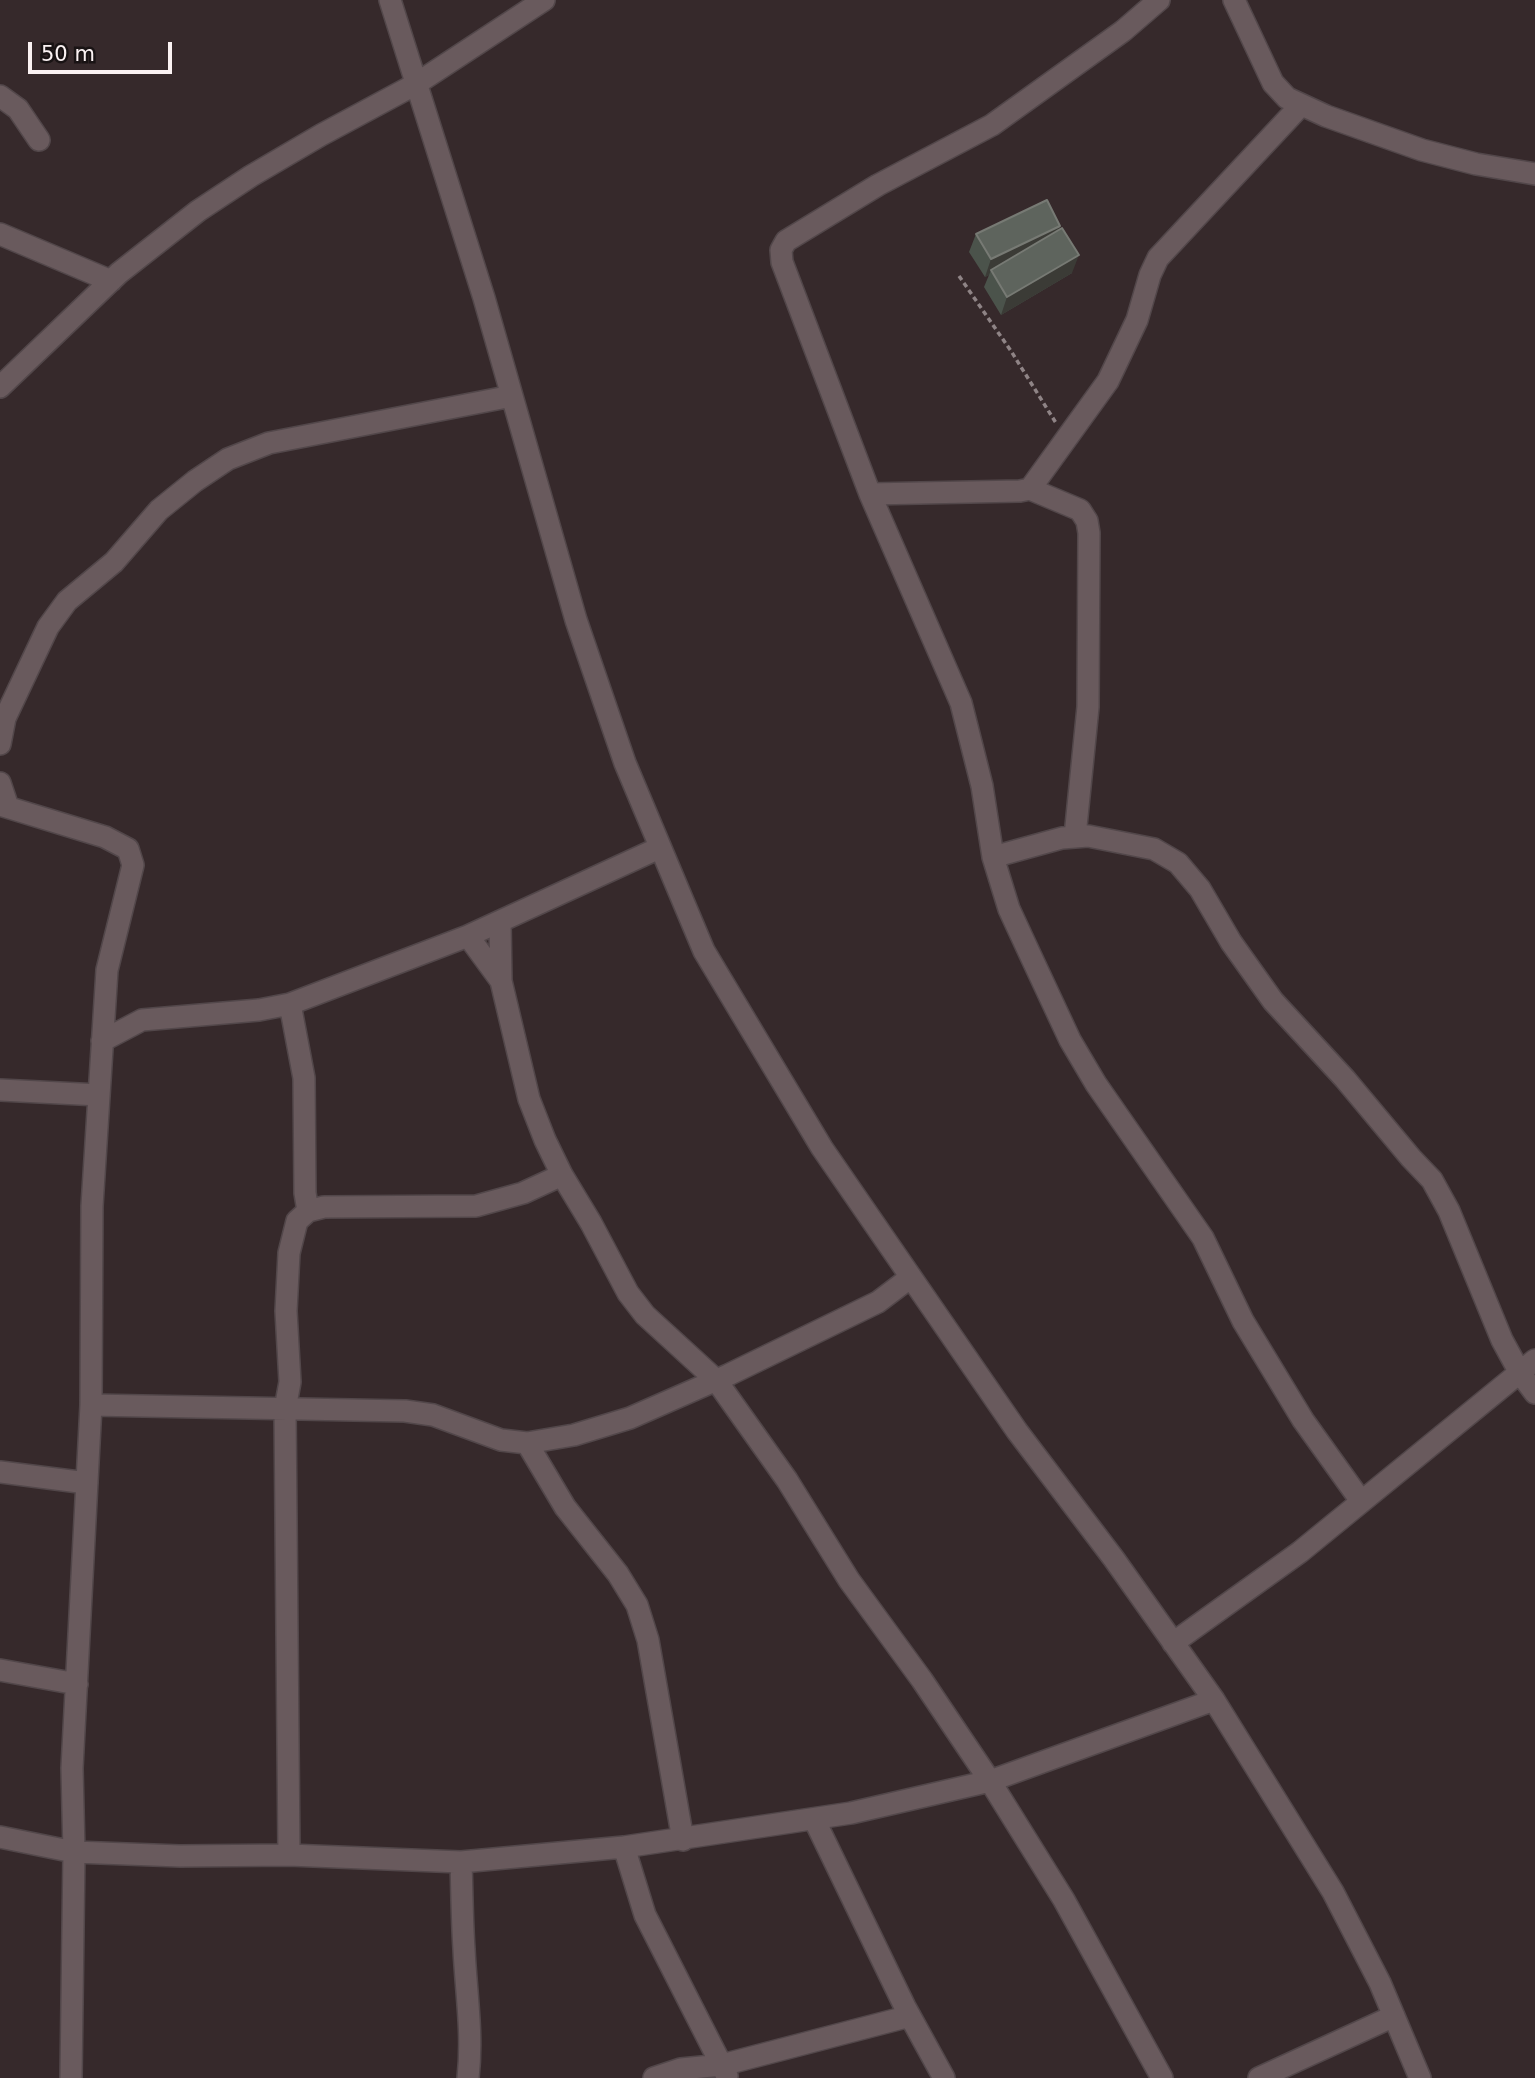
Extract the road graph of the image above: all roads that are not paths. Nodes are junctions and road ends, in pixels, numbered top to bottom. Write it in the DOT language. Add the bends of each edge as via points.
graph roads {
  1 [pos="390,0"];
  2 [pos="544,0"];
  3 [pos="1159,0"];
  4 [pos="1234,0"];
  5 [pos="416,84"];
  6 [pos="0,96"];
  7 [pos="1301,105"];
  8 [pos="39,141"];
  9 [pos="1535,174"];
  10 [pos="0,234"];
  11 [pos="111,281"];
  12 [pos="0,387"];
  13 [pos="512,396"];
  14 [pos="1030,489"];
  15 [pos="870,494"];
  16 [pos="2,720"];
  17 [pos="0,744"];
  18 [pos="0,783"];
  19 [pos="4,806"];
  20 [pos="1075,836"];
  21 [pos="659,848"];
  22 [pos="993,858"];
  23 [pos="500,922"];
  24 [pos="468,936"];
  25 [pos="500,981"];
  26 [pos="104,1004"];
  27 [pos="289,1004"];
  28 [pos="142,1020"];
  29 [pos="103,1041"];
  30 [pos="0,1090"];
  31 [pos="99,1096"];
  32 [pos="562,1175"];
  33 [pos="308,1211"];
  34 [pos="911,1278"];
  35 [pos="1527,1366"];
  36 [pos="716,1380"];
  37 [pos="1535,1393"];
  38 [pos="91,1405"];
  39 [pos="285,1409"];
  40 [pos="527,1443"];
  41 [pos="0,1472"];
  42 [pos="87,1483"];
  43 [pos="1361,1502"];
  44 [pos="1173,1643"];
  45 [pos="0,1670"];
  46 [pos="78,1684"];
  47 [pos="1214,1700"];
  48 [pos="990,1781"];
  49 [pos="814,1819"];
  50 [pos="0,1837"];
  51 [pos="683,1840"];
  52 [pos="624,1847"];
  53 [pos="74,1852"];
  54 [pos="289,1855"];
  55 [pos="461,1862"];
  56 [pos="911,2016"];
  57 [pos="1394,2016"];
  58 [pos="725,2071"];
  59 [pos="71,2078"];
  60 [pos="468,2078"];
  61 [pos="654,2078"];
  62 [pos="944,2078"];
  63 [pos="1162,2078"];
  64 [pos="1259,2078"];
  65 [pos="1420,2078"];
  1 -- 5 [label="street"];
  2 -- 5 [label="street"];
  3 -- 15 [label="street" via="1124,32 992,125 878,185 786,241 782,262"];
  4 -- 7 [label="street" via="1273,83 1286,98"];
  5 -- 11 [label="street" via="251,176 198,211"];
  5 -- 13 [label="street"];
  6 -- 8 [label="street" via="18,109"];
  7 -- 9 [label="street" via="1422,150"];
  7 -- 14 [label="street" via="1158,258 1108,381"];
  10 -- 11 [label="street"];
  11 -- 12 [label="street"];
  13 -- 16 [label="street" via="269,443 228,460 159,510 114,562 67,601 48,627"];
  13 -- 21 [label="street" via="576,620"];
  14 -- 15 [label="street"];
  14 -- 20 [label="street" via="1080,510 1089,533 1088,707"];
  15 -- 22 [label="street" via="961,702 982,786"];
  16 -- 17 [label="street"];
  18 -- 19 [label="street"];
  19 -- 26 [label="street" via="105,837 128,849 133,865 107,970"];
  20 -- 22 [label="street"];
  20 -- 35 [label="street" via="1154,849 1178,863 1273,1001 1432,1180 1502,1340"];
  21 -- 23 [label="street"];
  21 -- 34 [label="street" via="704,951 822,1148"];
  22 -- 43 [label="street" via="1009,908 1070,1040 1203,1238 1249,1332"];
  23 -- 24 [label="street"];
  23 -- 25 [label="street"];
  24 -- 25 [label="street"];
  24 -- 27 [label="street"];
  25 -- 32 [label="street" via="529,1099"];
  26 -- 28 [label="street"];
  26 -- 29 [label="street"];
  27 -- 28 [label="street"];
  27 -- 33 [label="street" via="304,1078"];
  28 -- 29 [label="street"];
  29 -- 31 [label="street"];
  30 -- 31 [label="street"];
  31 -- 38 [label="street" via="92,1206"];
  32 -- 33 [label="street" via="523,1193 476,1206 324,1207"];
  32 -- 36 [label="street" via="628,1293 645,1315"];
  33 -- 39 [label="street" via="297,1221 289,1253 290,1382"];
  34 -- 36 [label="street" via="878,1302"];
  34 -- 44 [label="street" via="1017,1432"];
  35 -- 37 [label="street"];
  35 -- 43 [label="street"];
  36 -- 40 [label="street" via="630,1418"];
  36 -- 48 [label="street"];
  38 -- 39 [label="street"];
  38 -- 42 [label="street"];
  39 -- 40 [label="street" via="433,1415 501,1440"];
  39 -- 54 [label="street"];
  40 -- 51 [label="street" via="565,1507 637,1605 648,1640"];
  41 -- 42 [label="street"];
  42 -- 46 [label="street"];
  43 -- 44 [label="street"];
  44 -- 47 [label="street"];
  45 -- 46 [label="street"];
  46 -- 53 [label="street" via="72,1768"];
  47 -- 48 [label="street"];
  47 -- 57 [label="street" via="1333,1892"];
  48 -- 49 [label="street"];
  48 -- 63 [label="street" via="1064,1900"];
  49 -- 51 [label="street"];
  49 -- 56 [label="street"];
  50 -- 53 [label="street"];
  51 -- 52 [label="street"];
  52 -- 55 [label="street"];
  52 -- 58 [label="street" via="645,1916"];
  53 -- 54 [label="street"];
  53 -- 59 [label="street"];
  54 -- 55 [label="street"];
  55 -- 60 [label="street" via="470,2005"];
  56 -- 58 [label="street"];
  56 -- 62 [label="street"];
  57 -- 64 [label="street"];
  57 -- 65 [label="street"];
  58 -- 61 [label="street" via="681,2068"];
}
